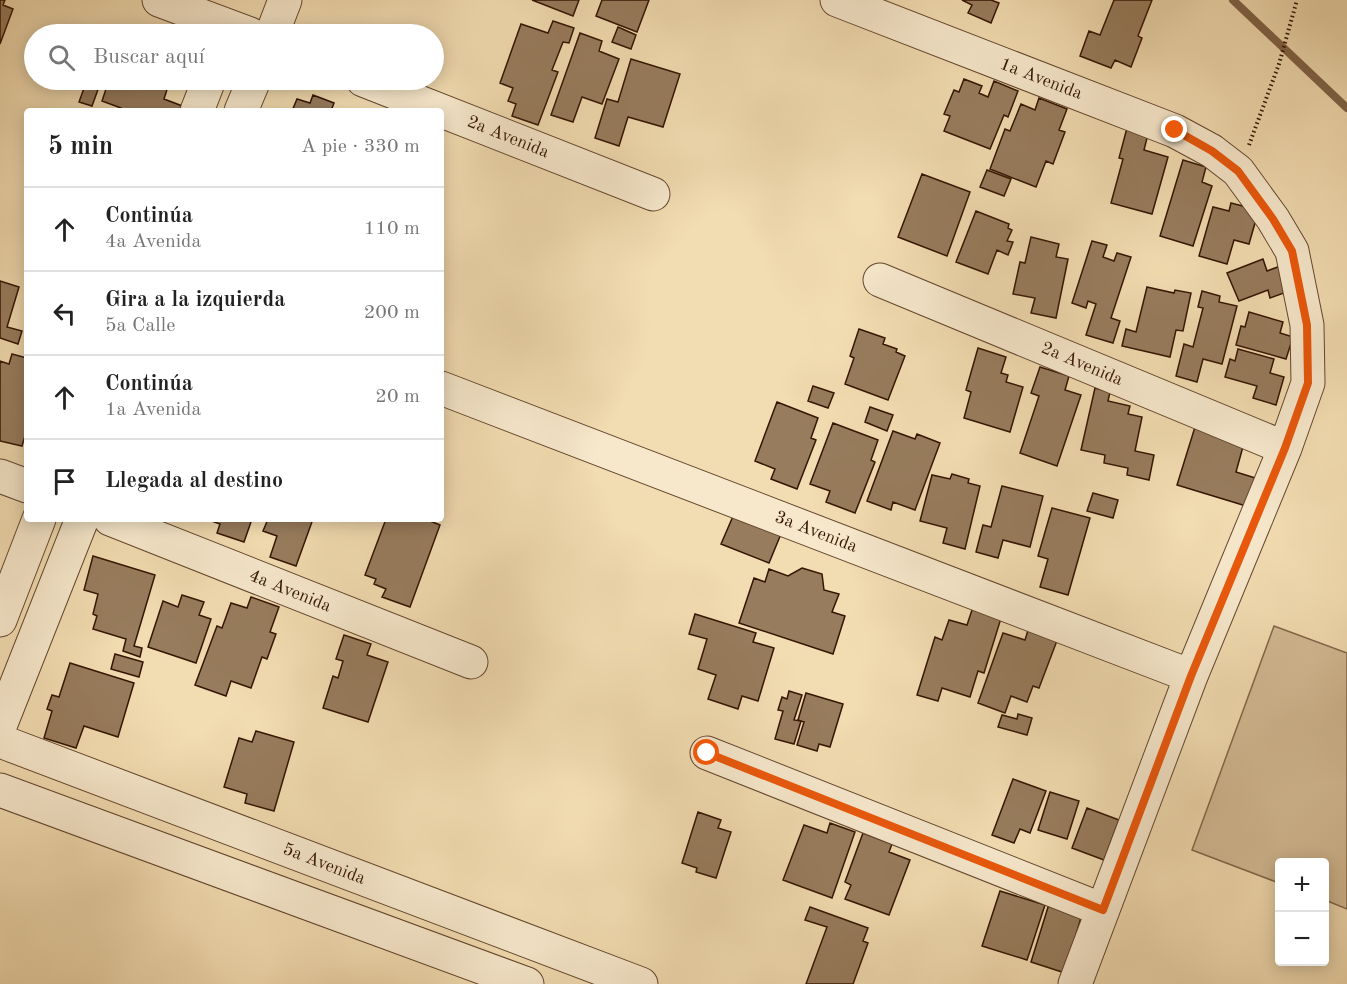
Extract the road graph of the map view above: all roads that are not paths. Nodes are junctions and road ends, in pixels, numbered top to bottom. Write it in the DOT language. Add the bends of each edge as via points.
graph roads {
  1 [pos="159,0"];
  2 [pos="285,0"];
  3 [pos="837,0"];
  4 [pos="237,24"];
  5 [pos="276,24"];
  6 [pos="205,90"];
  7 [pos="250,90"];
  8 [pos="388,90"];
  9 [pos="198,108"];
  10 [pos="243,108"];
  11 [pos="434,108"];
  12 [pos="444,112"];
  13 [pos="653,194"];
  14 [pos="880,280"];
  15 [pos="444,389"];
  16 [pos="1285,448"];
  17 [pos="0,476"];
  18 [pos="24,485"];
  19 [pos="38,522"];
  20 [pos="81,522"];
  21 [pos="118,522"];
  22 [pos="0,620"];
  23 [pos="471,662"];
  24 [pos="1191,676"];
  25 [pos="2,742"];
  26 [pos="707,753"];
  27 [pos="0,790"];
  28 [pos="360,878"];
  29 [pos="1103,910"];
  30 [pos="347,917"];
  31 [pos="527,984"];
  32 [pos="640,984"];
  33 [pos="1075,984"];
  1 -- 4 [label="street"];
  2 -- 5 [label="street"];
  3 -- 16 [label="street, 1a Avenida" via="1175,130 1238,171 1292,251 1307,325 1308,383"];
  6 -- 9 [label="street"];
  7 -- 10 [label="street"];
  8 -- 11 [label="street, 2a Avenida"];
  12 -- 13 [label="street, 2a Avenida"];
  14 -- 16 [label="street, 2a Avenida"];
  15 -- 24 [label="street, 3a Avenida"];
  16 -- 24 [label="street, 1a Avenida"];
  17 -- 18 [label="street"];
  19 -- 22 [label="street"];
  20 -- 25 [label="street"];
  21 -- 23 [label="street, 4a Avenida"];
  24 -- 29 [label="street, 1a Avenida"];
  25 -- 28 [label="street, 5a Avenida"];
  26 -- 29 [label="street"];
  27 -- 30 [label="street"];
  28 -- 30 [label="street"];
  28 -- 32 [label="street, 5a Avenida"];
  29 -- 33 [label="street, 1a Avenida"];
  30 -- 31 [label="street"];
}
